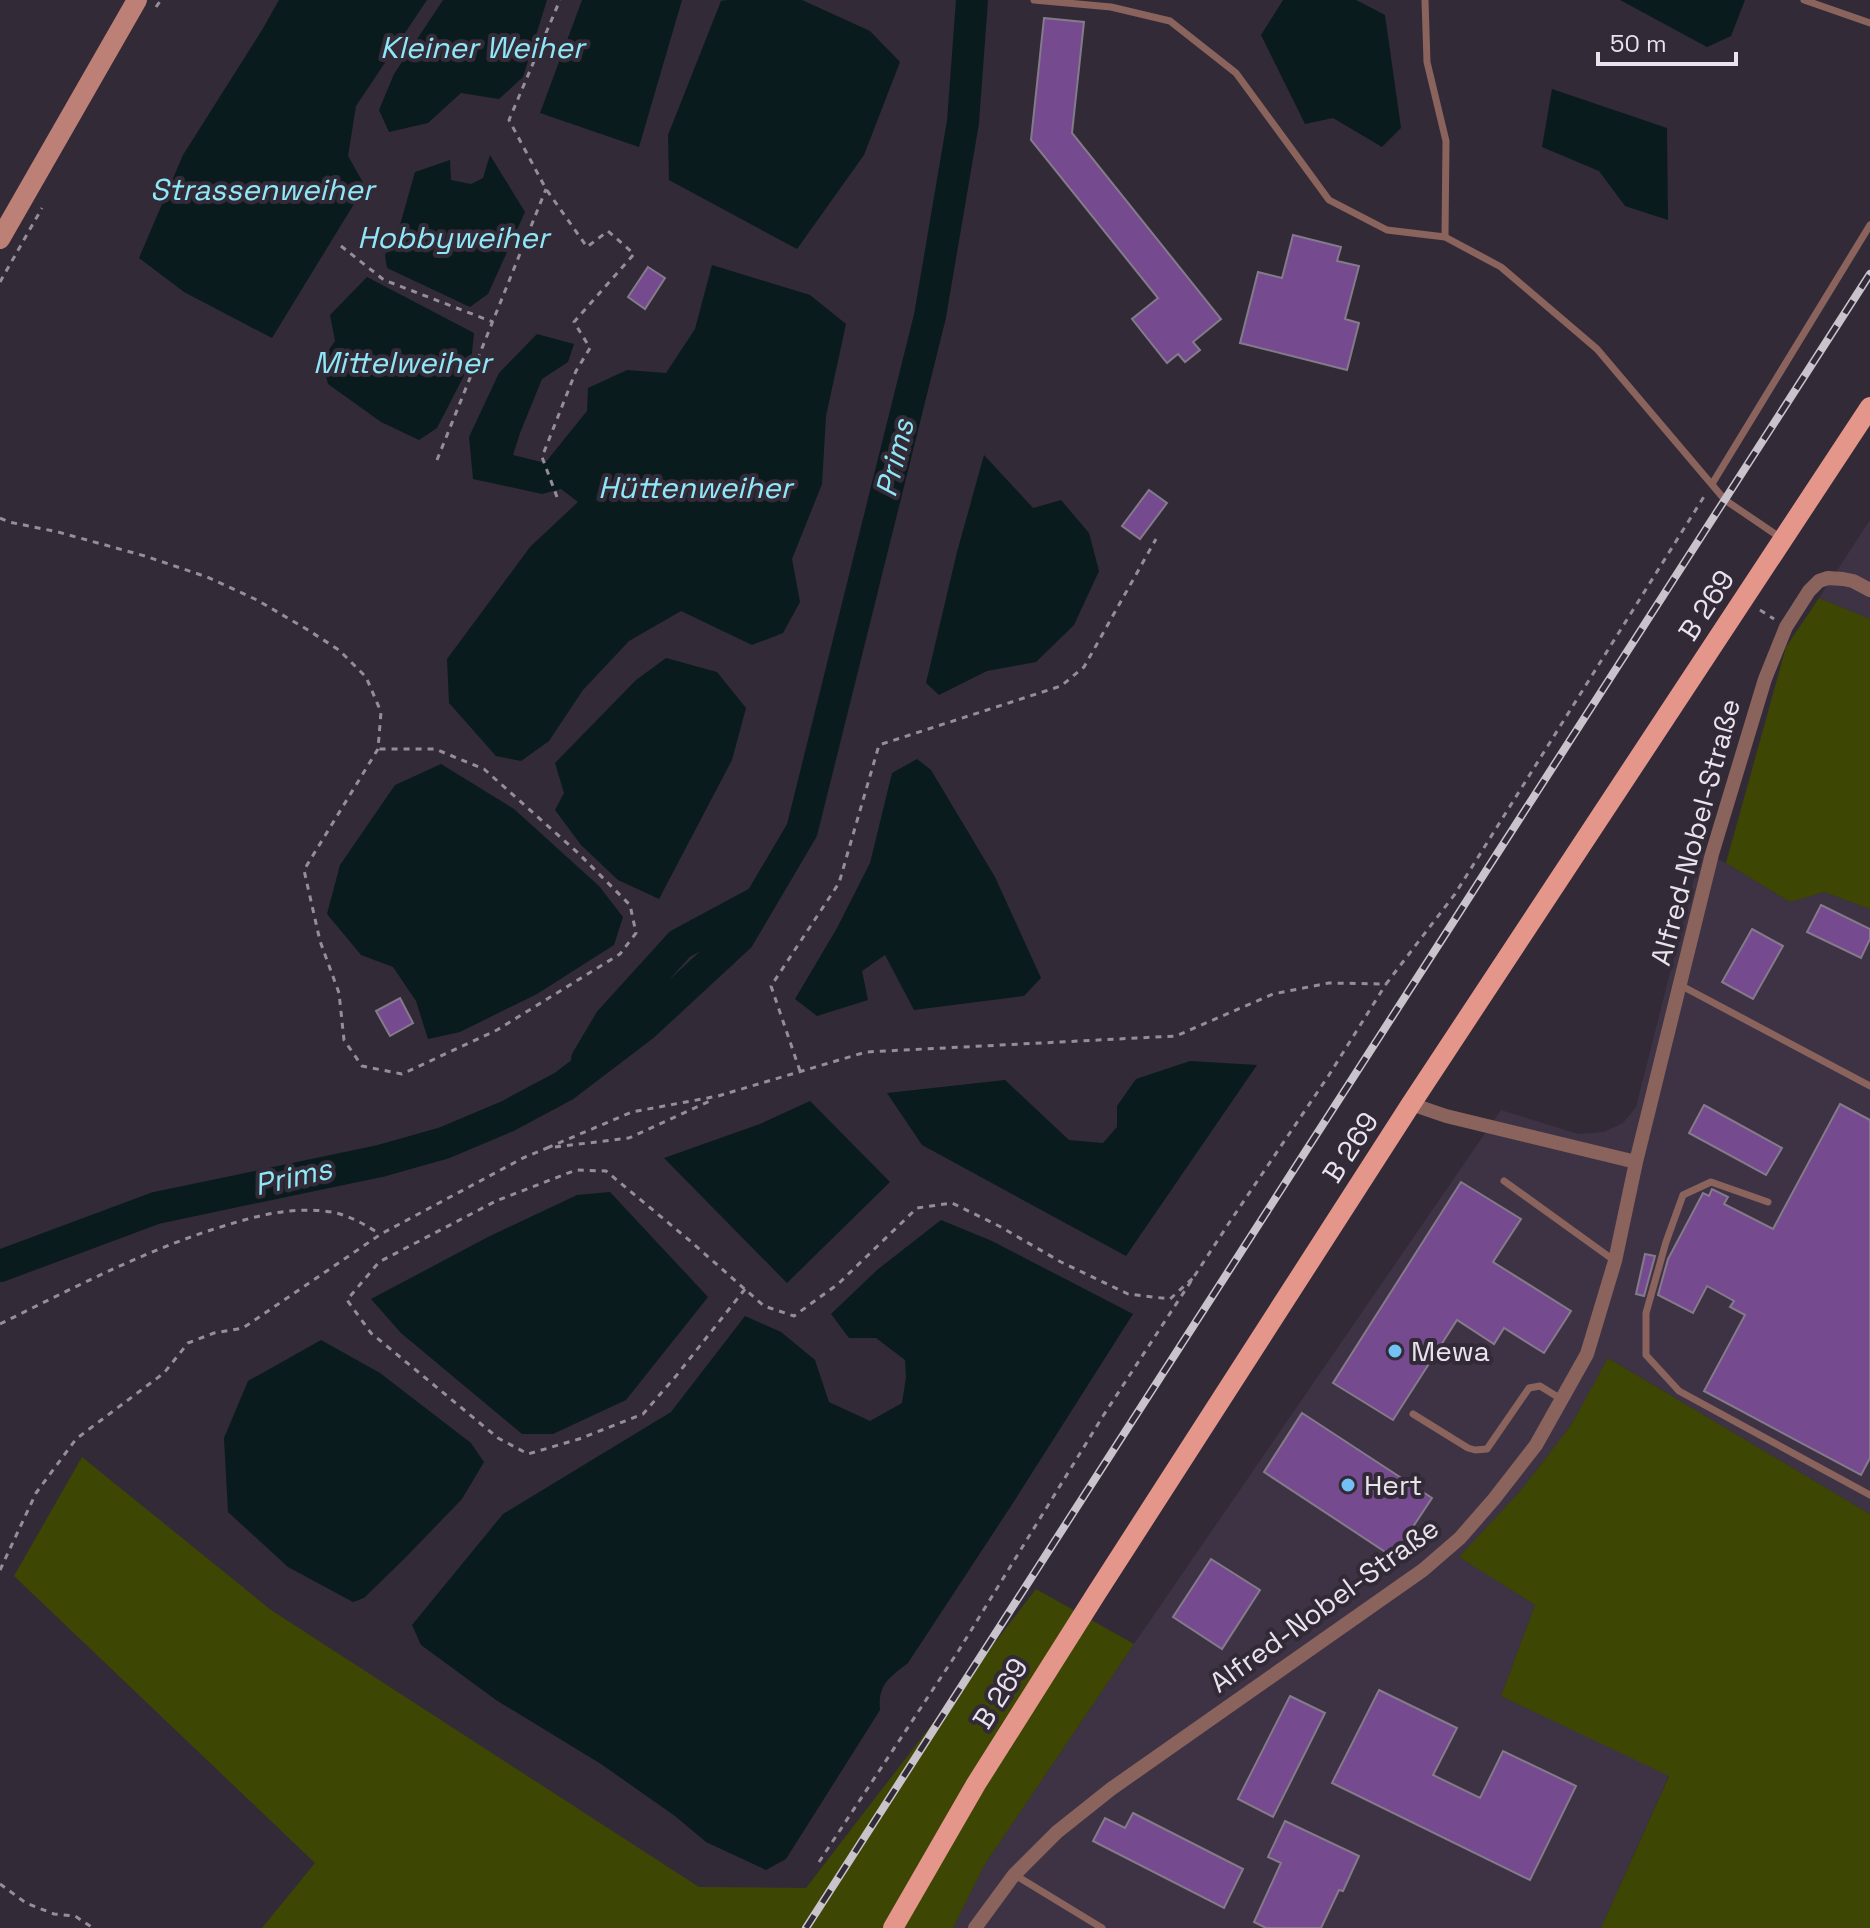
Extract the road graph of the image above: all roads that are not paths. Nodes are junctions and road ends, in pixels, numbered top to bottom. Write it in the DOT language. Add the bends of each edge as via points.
graph roads {
  1 [pos="137,0"];
  2 [pos="1034,0"];
  3 [pos="1425,0"];
  4 [pos="1804,0"];
  5 [pos="1870,23"];
  6 [pos="1870,225"];
  7 [pos="1445,237"];
  8 [pos="0,239"];
  9 [pos="1870,407"];
  10 [pos="1712,484"];
  11 [pos="1783,539"];
  12 [pos="1870,590"];
  13 [pos="1680,985"];
  14 [pos="1870,1086"];
  15 [pos="1411,1104"];
  16 [pos="1636,1162"];
  17 [pos="1504,1181"];
  18 [pos="1768,1202"];
  19 [pos="1615,1261"];
  20 [pos="1562,1400"];
  21 [pos="1413,1414"];
  22 [pos="1870,1495"];
  23 [pos="1014,1875"];
  24 [pos="893,1928"];
  25 [pos="975,1928"];
  26 [pos="1102,1928"];
  1 -- 8 [label="main road"];
  2 -- 7 [label="lane" via="1111,7 1170,21 1236,73 1329,200 1387,230"];
  3 -- 7 [label="lane" via="1427,62 1446,141"];
  4 -- 5 [label="lane"];
  6 -- 10 [label="lane"];
  7 -- 10 [label="lane" via="1501,267 1597,349"];
  9 -- 11 [label="main road, B 269 / B 269"];
  10 -- 11 [label="lane" via="1725,500"];
  11 -- 15 [label="main road, B 269 / B 269"];
  12 -- 13 [label="street, Alfred-Nobel-Straße" via="1843,579 1819,581 1786,627 1712,854"];
  13 -- 14 [label="lane"];
  13 -- 16 [label="street, Alfred-Nobel-Straße"];
  15 -- 16 [label="street"];
  15 -- 24 [label="main road, B 269 / B 269" via="1104,1580"];
  16 -- 19 [label="street, Alfred-Nobel-Straße"];
  17 -- 19 [label="lane"];
  18 -- 22 [label="lane" via="1711,1182 1683,1195 1646,1313 1646,1355 1679,1391"];
  19 -- 20 [label="street, Alfred-Nobel-Straße" via="1587,1354"];
  20 -- 21 [label="lane" via="1540,1386 1529,1388 1482,1451"];
  20 -- 23 [label="street, Alfred-Nobel-Straße" via="1536,1445 1448,1549 1111,1789"];
  23 -- 25 [label="street, Alfred-Nobel-Straße"];
  23 -- 26 [label="lane"];
}
